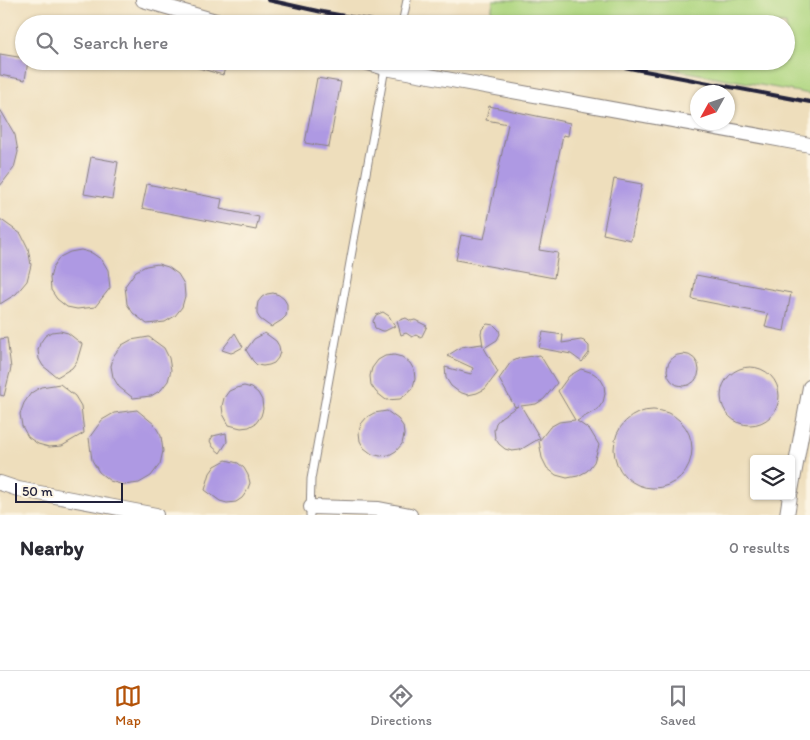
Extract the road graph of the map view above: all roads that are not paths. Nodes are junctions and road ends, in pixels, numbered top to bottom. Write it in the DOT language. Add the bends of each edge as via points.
graph roads {
  1 [pos="143,0"];
  2 [pos="407,0"];
  3 [pos="195,15"];
  4 [pos="404,15"];
  5 [pos="386,70"];
  6 [pos="418,70"];
  7 [pos="810,145"];
  8 [pos="810,387"];
  9 [pos="795,468"];
  10 [pos="0,483"];
  11 [pos="789,500"];
  12 [pos="311,511"];
  13 [pos="156,515"];
  14 [pos="410,515"];
  15 [pos="787,515"];
  1 -- 3 [label="street"];
  2 -- 4 [label="lane"];
  5 -- 12 [label="lane" via="311,479"];
  6 -- 7 [label="street"];
  8 -- 9 [label="street"];
  10 -- 13 [label="street"];
  11 -- 15 [label="street"];
  12 -- 14 [label="street" via="379,509"];
}
